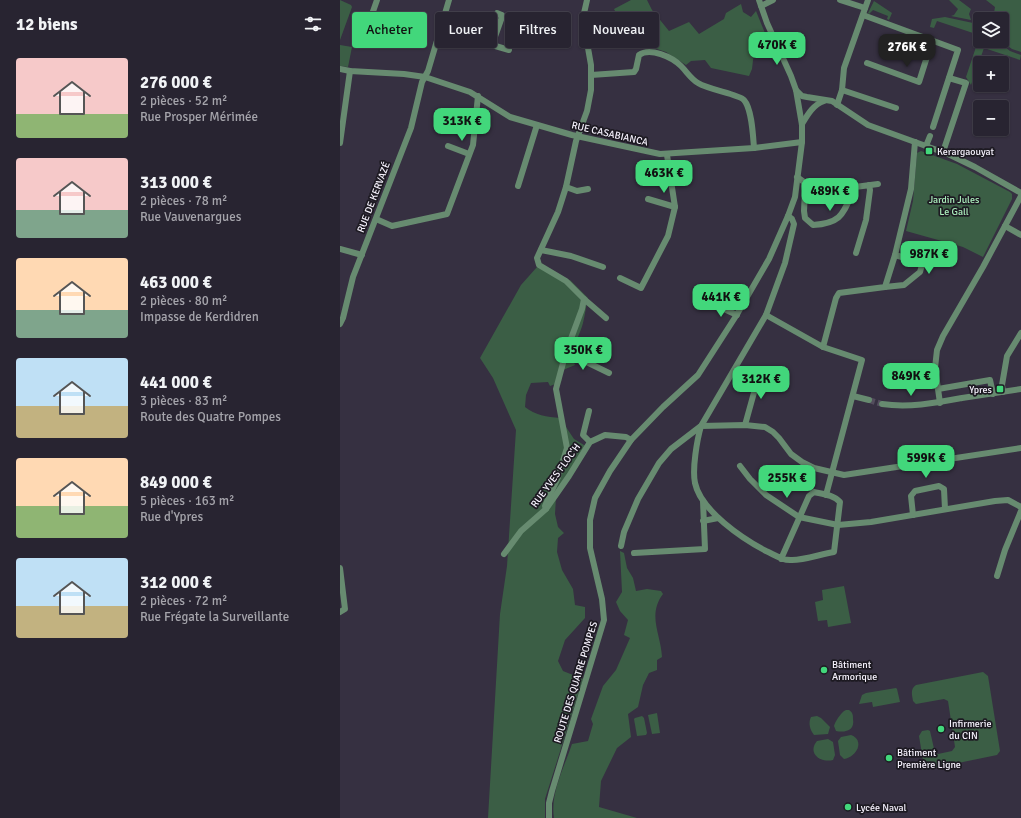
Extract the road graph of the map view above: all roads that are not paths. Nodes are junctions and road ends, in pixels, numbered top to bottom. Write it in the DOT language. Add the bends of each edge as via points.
graph roads {
  1 [pos="377,0"];
  2 [pos="449,0"];
  3 [pos="587,0"];
  4 [pos="773,0"];
  5 [pos="840,0"];
  6 [pos="868,0"];
  7 [pos="760,3"];
  8 [pos="865,8"];
  9 [pos="373,12"];
  10 [pos="445,12"];
  11 [pos="497,13"];
  12 [pos="863,15"];
  13 [pos="497,31"];
  14 [pos="932,41"];
  15 [pos="497,46"];
  16 [pos="435,47"];
  17 [pos="509,50"];
  18 [pos="867,63"];
  19 [pos="340,69"];
  20 [pos="350,71"];
  21 [pos="591,74"];
  22 [pos="425,77"];
  23 [pos="949,78"];
  24 [pos="796,90"];
  25 [pos="842,90"];
  26 [pos="478,96"];
  27 [pos="825,100"];
  28 [pos="837,105"];
  29 [pos="896,108"];
  30 [pos="537,125"];
  31 [pos="802,125"];
  32 [pos="933,127"];
  33 [pos="579,135"];
  34 [pos="930,136"];
  35 [pos="340,142"];
  36 [pos="802,142"];
  37 [pos="915,142"];
  38 [pos="448,146"];
  39 [pos="926,146"];
  40 [pos="754,148"];
  41 [pos="943,152"];
  42 [pos="469,154"];
  43 [pos="667,155"];
  44 [pos="797,177"];
  45 [pos="878,184"];
  46 [pos="869,185"];
  47 [pos="518,186"];
  48 [pos="566,188"];
  49 [pos="588,189"];
  50 [pos="1021,193"];
  51 [pos="1021,196"];
  52 [pos="648,199"];
  53 [pos="675,206"];
  54 [pos="788,216"];
  55 [pos="376,219"];
  56 [pos="1005,226"];
  57 [pos="1021,235"];
  58 [pos="340,249"];
  59 [pos="541,250"];
  60 [pos="856,253"];
  61 [pos="362,255"];
  62 [pos="895,256"];
  63 [pos="603,267"];
  64 [pos="620,278"];
  65 [pos="885,287"];
  66 [pos="584,299"];
  67 [pos="713,304"];
  68 [pos="737,314"];
  69 [pos="766,315"];
  70 [pos="606,318"];
  71 [pos="340,324"];
  72 [pos="1021,333"];
  73 [pos="823,347"];
  74 [pos="566,352"];
  75 [pos="760,371"];
  76 [pos="609,373"];
  77 [pos="938,389"];
  78 [pos="1021,389"];
  79 [pos="1002,392"];
  80 [pos="992,394"];
  81 [pos="853,396"];
  82 [pos="869,400"];
  83 [pos="940,403"];
  84 [pos="882,404"];
  85 [pos="588,411"];
  86 [pos="745,424"];
  87 [pos="701,426"];
  88 [pos="631,440"];
  89 [pos="590,442"];
  90 [pos="1021,448"];
  91 [pos="740,466"];
  92 [pos="831,473"];
  93 [pos="826,494"];
  94 [pos="703,501"];
  95 [pos="1021,507"];
  96 [pos="546,509"];
  97 [pos="945,509"];
  98 [pos="1021,511"];
  99 [pos="913,515"];
  100 [pos="799,517"];
  101 [pos="718,518"];
  102 [pos="703,521"];
  103 [pos="838,525"];
  104 [pos="621,546"];
  105 [pos="634,553"];
  106 [pos="504,554"];
  107 [pos="781,559"];
  108 [pos="340,568"];
  109 [pos="997,576"];
  110 [pos="340,612"];
  111 [pos="549,818"];
  1 -- 9 [label="street"];
  2 -- 10 [label="street, RUE DE KERVAZÉ"];
  3 -- 21 [label="street" via="582,22"];
  4 -- 7 [label="street"];
  5 -- 8 [label="street"];
  6 -- 8 [label="street"];
  7 -- 24 [label="street, ROUTE DES QUATRE POMPES"];
  8 -- 12 [label="street"];
  11 -- 13 [label="street" via="502,17"];
  12 -- 14 [label="street"];
  12 -- 25 [label="street" via="844,68"];
  14 -- 18 [label="street" via="918,82"];
  14 -- 23 [label="street" via="958,50"];
  15 -- 17 [label="street"];
  16 -- 22 [label="street, RUE DE KERVAZÉ"];
  19 -- 20 [label="street, RUE CASABIANCA"];
  20 -- 22 [label="street, RUE CASABIANCA"];
  20 -- 35 [label="street"];
  21 -- 33 [label="street" via="587,111"];
  21 -- 40 [label="street" via="634,72 639,55 644,52 652,52 672,60 681,65 696,82 744,100 749,110"];
  22 -- 26 [label="street, RUE CASABIANCA"];
  22 -- 55 [label="street, RUE DE KERVAZÉ" via="411,128"];
  23 -- 32 [label="street"];
  23 -- 41 [label="street" via="966,83"];
  24 -- 27 [label="street" via="802,96"];
  24 -- 31 [label="street, ROUTE DES QUATRE POMPES"];
  25 -- 28 [label="street"];
  25 -- 29 [label="street"];
  26 -- 30 [label="street, RUE CASABIANCA" via="510,117"];
  26 -- 42 [label="street" via="473,145"];
  27 -- 28 [label="street"];
  27 -- 31 [label="street" via="812,109"];
  28 -- 37 [label="street" via="868,125"];
  30 -- 33 [label="street, RUE CASABIANCA"];
  30 -- 47 [label="street"];
  31 -- 36 [label="street, ROUTE DES QUATRE POMPES"];
  33 -- 43 [label="street, RUE CASABIANCA" via="626,148"];
  33 -- 48 [label="street"];
  34 -- 39 [label="street"];
  36 -- 40 [label="street, RUE CASABIANCA"];
  36 -- 44 [label="street, ROUTE DES QUATRE POMPES"];
  37 -- 39 [label="street"];
  37 -- 62 [label="street" via="911,189"];
  38 -- 42 [label="street"];
  39 -- 41 [label="street"];
  40 -- 43 [label="street, RUE CASABIANCA"];
  41 -- 50 [label="street"];
  42 -- 55 [label="street" via="447,214 392,226"];
  43 -- 53 [label="street"];
  44 -- 46 [label="street" via="804,182 805,218 813,225 826,224 837,219 846,209 854,187"];
  44 -- 54 [label="street, ROUTE DES QUATRE POMPES" via="795,197"];
  45 -- 46 [label="street"];
  46 -- 60 [label="street" via="866,220"];
  48 -- 49 [label="street" via="578,191"];
  48 -- 59 [label="street"];
  51 -- 56 [label="street"];
  52 -- 53 [label="street"];
  53 -- 64 [label="street" via="668,236 641,288"];
  54 -- 68 [label="street, ROUTE DES QUATRE POMPES" via="768,259"];
  54 -- 69 [label="street" via="794,224 785,263"];
  55 -- 61 [label="street, RUE DE KERVAZÉ"];
  56 -- 57 [label="street"];
  56 -- 77 [label="street" via="937,350 935,368"];
  58 -- 61 [label="street"];
  59 -- 63 [label="street" via="571,256"];
  59 -- 66 [label="street" via="537,258 539,265 566,282"];
  61 -- 71 [label="street, RUE DE KERVAZÉ"];
  62 -- 65 [label="street"];
  62 -- 65 [label="street" via="916,261 922,265 921,269 904,285"];
  65 -- 73 [label="street" via="839,292"];
  66 -- 70 [label="street"];
  66 -- 74 [label="street"];
  67 -- 68 [label="street"];
  68 -- 88 [label="street, ROUTE DES QUATRE POMPES" via="698,376"];
  69 -- 73 [label="street"];
  69 -- 87 [label="street"];
  72 -- 79 [label="street" via="1007,356"];
  73 -- 81 [label="street" via="862,360"];
  74 -- 76 [label="street"];
  74 -- 96 [label="street" via="556,389 567,448"];
  75 -- 86 [label="street"];
  77 -- 80 [label="street" via="990,380"];
  77 -- 83 [label="street"];
  78 -- 79 [label="street"];
  79 -- 80 [label="street"];
  80 -- 83 [label="street"];
  81 -- 82 [label="street"];
  81 -- 92 [label="street"];
  83 -- 84 [label="street" via="913,406"];
  85 -- 89 [label="street, RUE YVES FLOC'H" via="583,435"];
  86 -- 87 [label="street"];
  86 -- 92 [label="street" via="765,427 802,462"];
  87 -- 94 [label="street" via="695,463 695,483"];
  87 -- 104 [label="street" via="671,449 659,463 638,499"];
  88 -- 89 [label="street, RUE YVES FLOC'H" via="626,437 605,435"];
  88 -- 111 [label="street, ROUTE DES QUATRE POMPES" via="595,498 590,520 590,548 602,599 604,620 552,791"];
  89 -- 96 [label="street, RUE YVES FLOC'H"];
  90 -- 92 [label="street" via="844,475"];
  91 -- 100 [label="street" via="766,495"];
  92 -- 93 [label="street"];
  93 -- 100 [label="street" via="814,492 809,496"];
  93 -- 103 [label="street" via="840,502"];
  94 -- 101 [label="street"];
  94 -- 102 [label="street"];
  95 -- 97 [label="street" via="1008,500"];
  96 -- 106 [label="street, RUE YVES FLOC'H" via="521,531"];
  97 -- 99 [label="street"];
  97 -- 99 [label="street" via="944,489 939,486 916,490 911,496"];
  98 -- 109 [label="street"];
  99 -- 103 [label="street"];
  100 -- 103 [label="street"];
  100 -- 107 [label="street"];
  101 -- 102 [label="street"];
  101 -- 107 [label="street" via="748,541"];
  102 -- 105 [label="street" via="705,549"];
  103 -- 107 [label="street" via="834,552 792,560"];
  108 -- 110 [label="street" via="345,609"];
}
